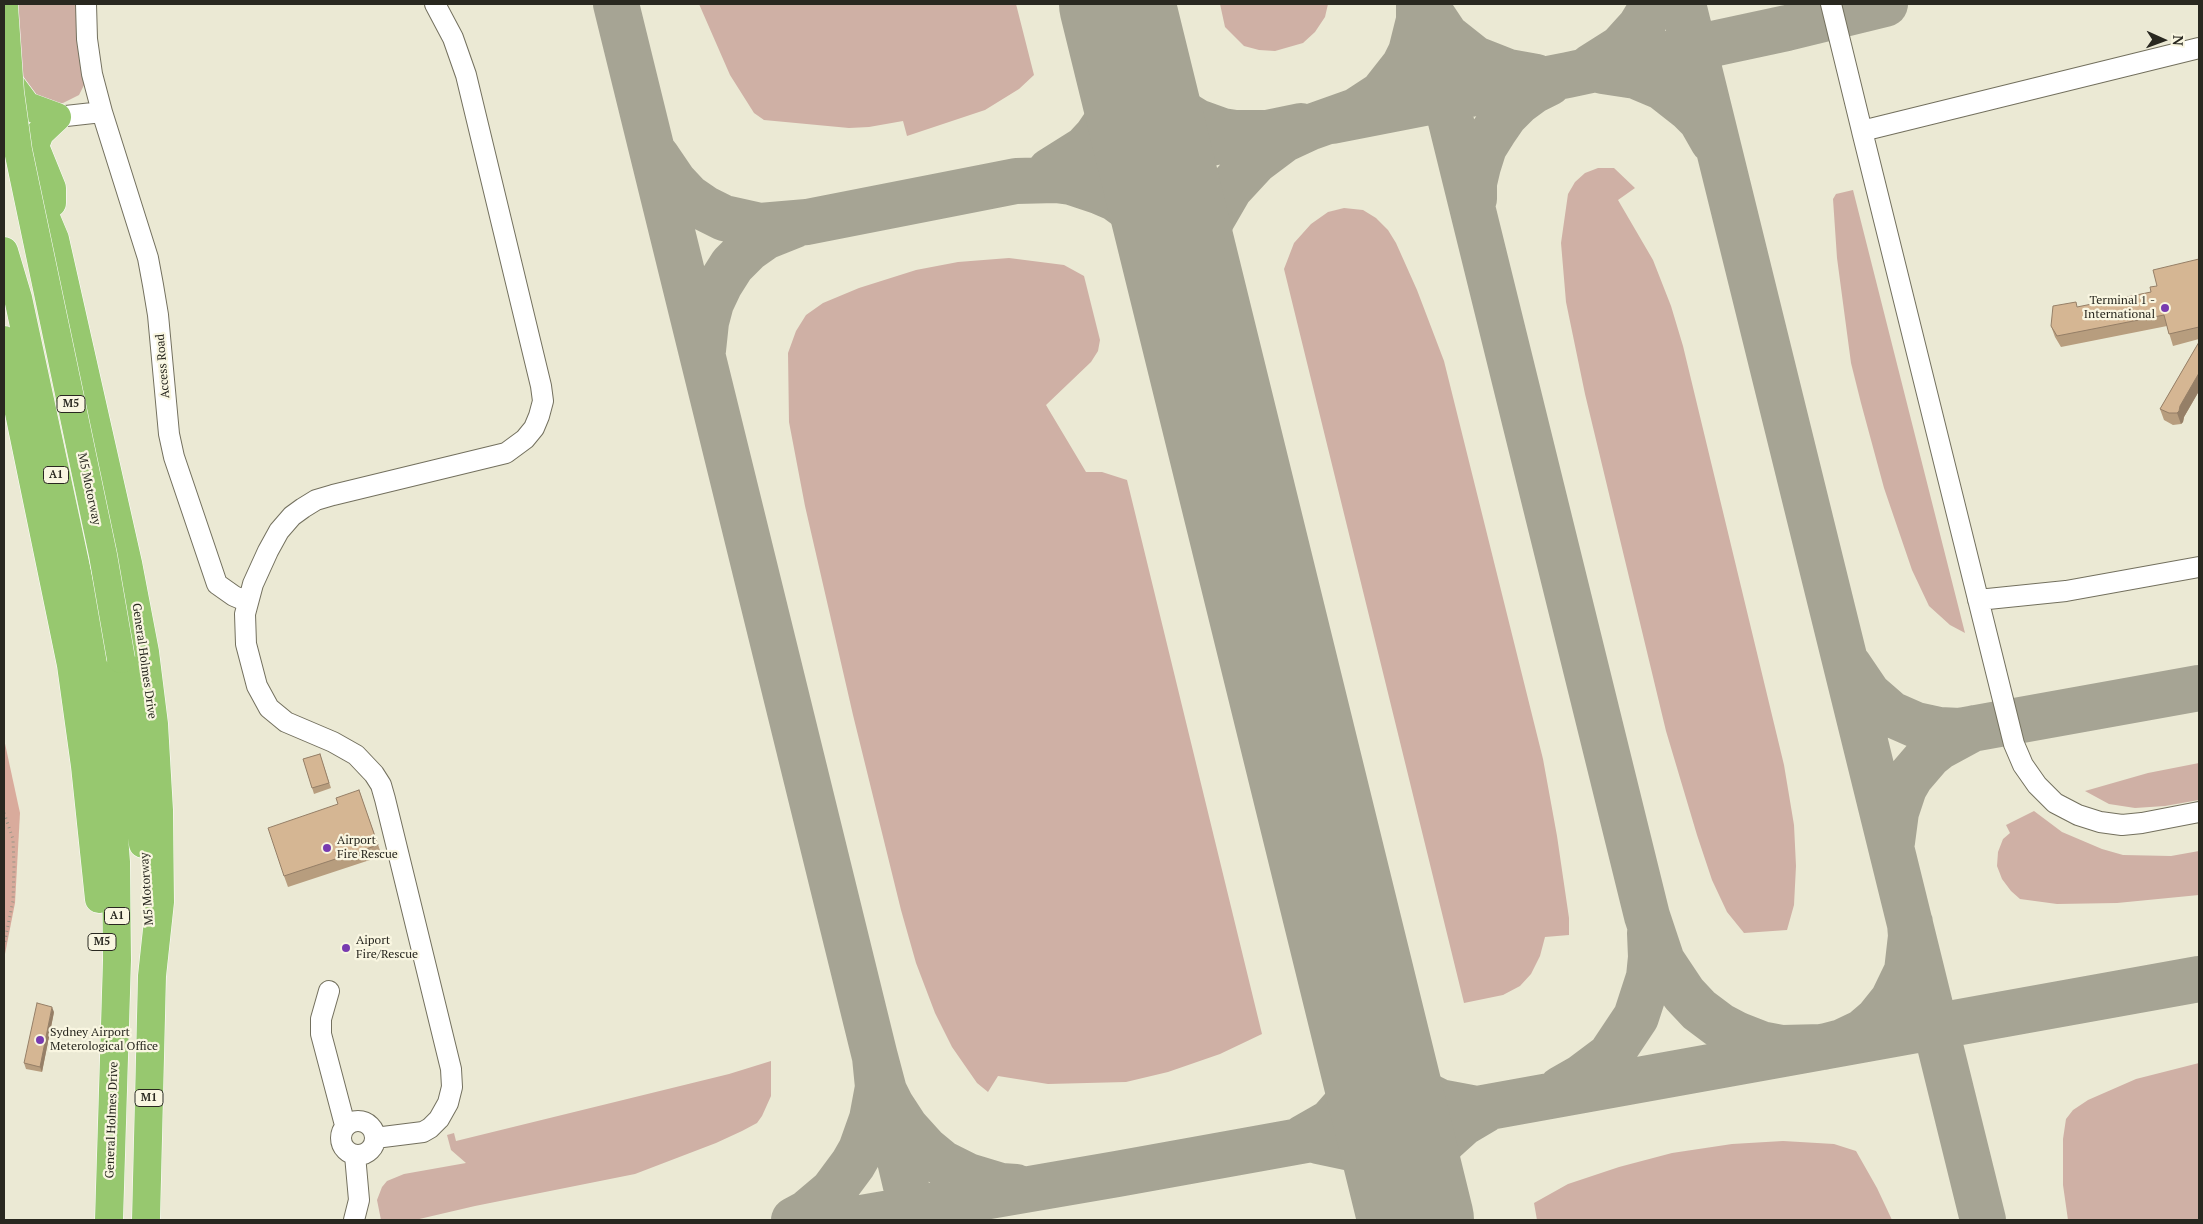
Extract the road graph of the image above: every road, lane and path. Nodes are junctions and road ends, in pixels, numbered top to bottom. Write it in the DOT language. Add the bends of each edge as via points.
graph roads {
  1 [pos="86,4"];
  2 [pos="434,4"];
  3 [pos="1831,4"];
  4 [pos="4,6"];
  5 [pos="2199,48"];
  6 [pos="4,75"];
  7 [pos="102,112"];
  8 [pos="57,117"];
  9 [pos="4,121"];
  10 [pos="1862,131"];
  11 [pos="55,239"];
  12 [pos="4,250"];
  13 [pos="4,311"];
  14 [pos="15,338"];
  15 [pos="2199,567"];
  16 [pos="1978,600"];
  17 [pos="248,602"];
  18 [pos="2199,812"];
  19 [pos="4,813"];
  20 [pos="4,945"];
  21 [pos="152,976"];
  22 [pos="329,991"];
  23 [pos="345,1125"];
  24 [pos="375,1138"];
  25 [pos="356,1155"];
  26 [pos="109,1220"];
  27 [pos="146,1220"];
  28 [pos="354,1220"];
  1 -- 7 [label="lane, Access Road" via="88,48"];
  2 -- 17 [label="lane" via="453,38 466,75 541,386 539,416 526,439 506,453 333,495 303,508 279,532 253,584"];
  3 -- 10 [label="lane"];
  4 -- 21 [label="highway, M5 Motorway / M5, bridge" via="18,150 103,554 121,659 140,802"];
  5 -- 10 [label="lane"];
  6 -- 8 [label="highway" via="27,106"];
  7 -- 8 [label="lane"];
  7 -- 17 [label="lane, Access Road" via="148,258 158,315 174,457 217,584"];
  8 -- 11 [label="highway" via="40,132 35,146 52,188"];
  9 -- 11 [label="highway, General Holmes Drive"];
  10 -- 16 [label="lane"];
  11 -- 21 [label="highway, General Holmes Drive" via="145,652 160,810 160,902"];
  12 -- 14 [label="highway, General Holmes Drive / A1"];
  13 -- 14 [label="highway"];
  14 -- 26 [label="highway, M5" via="71,665 97,863 104,968"];
  14 -- 26 [label="highway, General Holmes Drive / A1" via="86,614 110,771 116,862 117,960"];
  15 -- 16 [label="lane" via="2066,591"];
  16 -- 18 [label="lane" via="2014,744 2022,765 2055,803 2078,815 2122,825"];
  17 -- 24 [label="lane" via="246,644 257,686 269,708 286,722 356,755 381,784 451,1069 452,1088 448,1103 430,1128 423,1132"];
  19 -- 20 [label="path" via="14,839 13,901"];
  21 -- 27 [label="highway, General Holmes Drive / M1"];
  22 -- 23 [label="lane" via="321,1019 321,1034"];
  23 -- 24 [label="lane" via="356,1120 367,1123 372,1127"];
  23 -- 25 [label="lane" via="341,1141 346,1151"];
  24 -- 25 [label="lane" via="371,1149"];
  25 -- 28 [label="lane" via="359,1200"];
}
